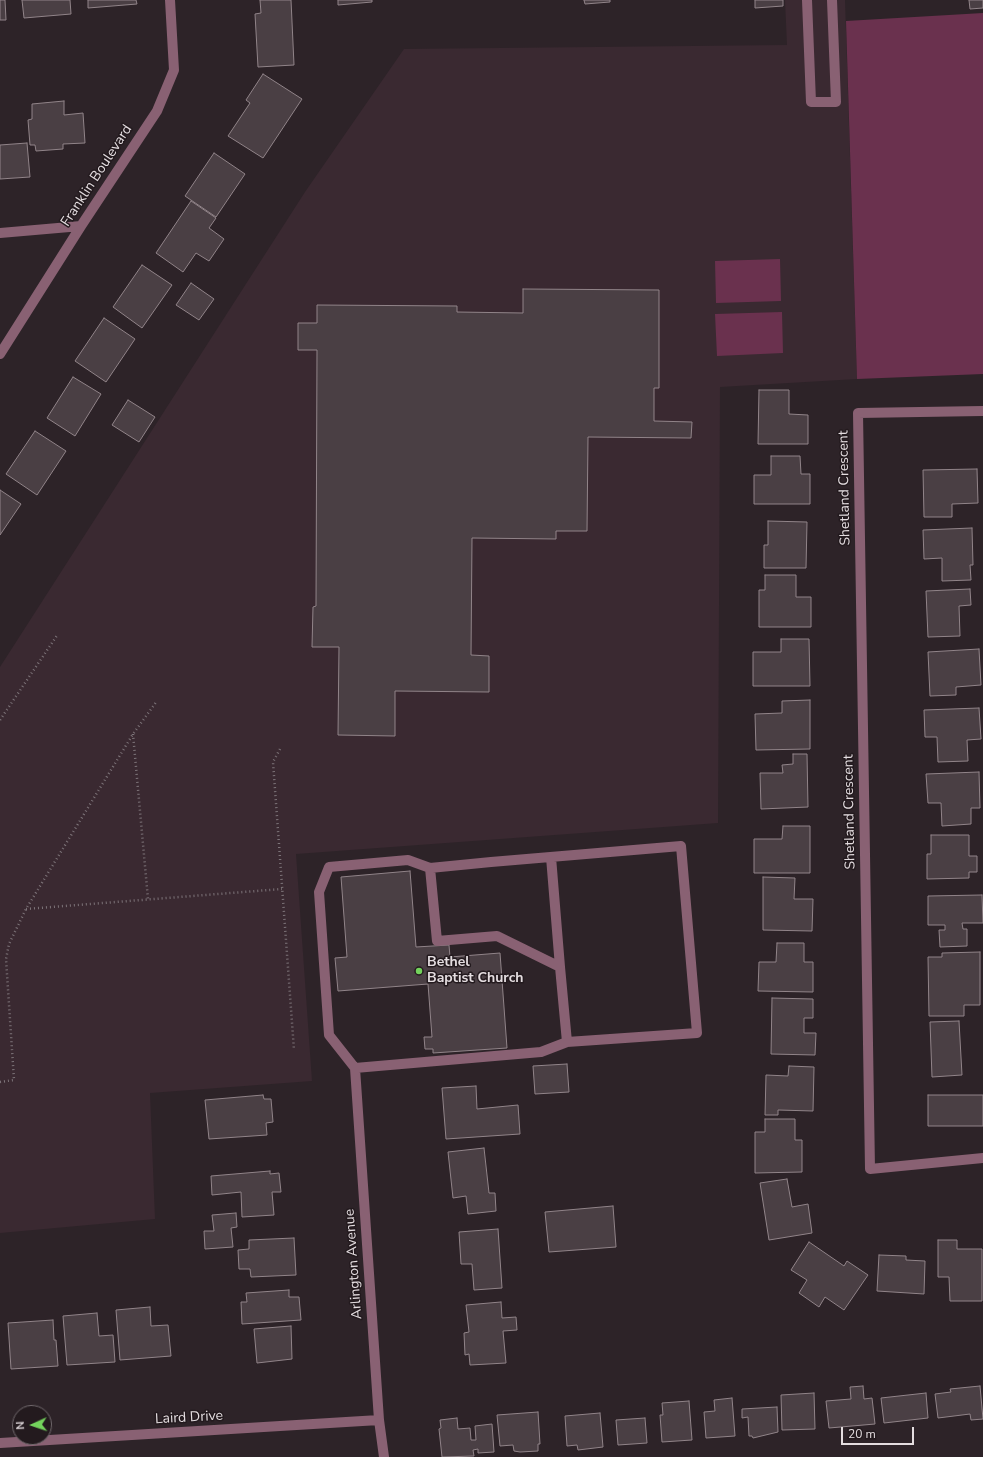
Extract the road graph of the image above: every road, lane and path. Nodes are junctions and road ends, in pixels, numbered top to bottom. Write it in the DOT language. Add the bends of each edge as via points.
graph roads {
  1 [pos="170,0"];
  2 [pos="807,0"];
  3 [pos="832,0"];
  4 [pos="81,226"];
  5 [pos="0,233"];
  6 [pos="0,354"];
  7 [pos="983,411"];
  8 [pos="58,634"];
  9 [pos="157,701"];
  10 [pos="0,720"];
  11 [pos="133,734"];
  12 [pos="280,749"];
  13 [pos="551,857"];
  14 [pos="430,868"];
  15 [pos="282,889"];
  16 [pos="148,899"];
  17 [pos="26,909"];
  18 [pos="560,968"];
  19 [pos="567,1042"];
  20 [pos="294,1050"];
  21 [pos="355,1068"];
  22 [pos="0,1082"];
  23 [pos="983,1158"];
  24 [pos="380,1420"];
  25 [pos="0,1443"];
  26 [pos="384,1457"];
  1 -- 4 [label="street, Franklin Boulevard" via="174,70 157,111"];
  2 -- 3 [label="street" via="811,102 836,102"];
  4 -- 5 [label="street"];
  4 -- 6 [label="street, Franklin Boulevard"];
  7 -- 23 [label="street, Shetland Crescent" via="858,413 870,1169"];
  8 -- 10 [label="path"];
  9 -- 11 [label="path"];
  11 -- 16 [label="path"];
  11 -- 17 [label="path"];
  12 -- 15 [label="path" via="273,762"];
  13 -- 14 [label="street"];
  13 -- 18 [label="street"];
  13 -- 19 [label="street" via="681,846 682,854 697,1032"];
  14 -- 18 [label="street" via="437,941 497,936"];
  14 -- 21 [label="street" via="408,860 329,867 319,892 329,1035"];
  15 -- 16 [label="path"];
  15 -- 20 [label="path"];
  16 -- 17 [label="path"];
  17 -- 22 [label="path" via="9,944 6,960 14,1080"];
  18 -- 19 [label="street"];
  19 -- 21 [label="street" via="540,1052"];
  21 -- 24 [label="street, Arlington Avenue"];
  24 -- 25 [label="street, Laird Drive"];
  24 -- 26 [label="street, Arlington Avenue"];
}
